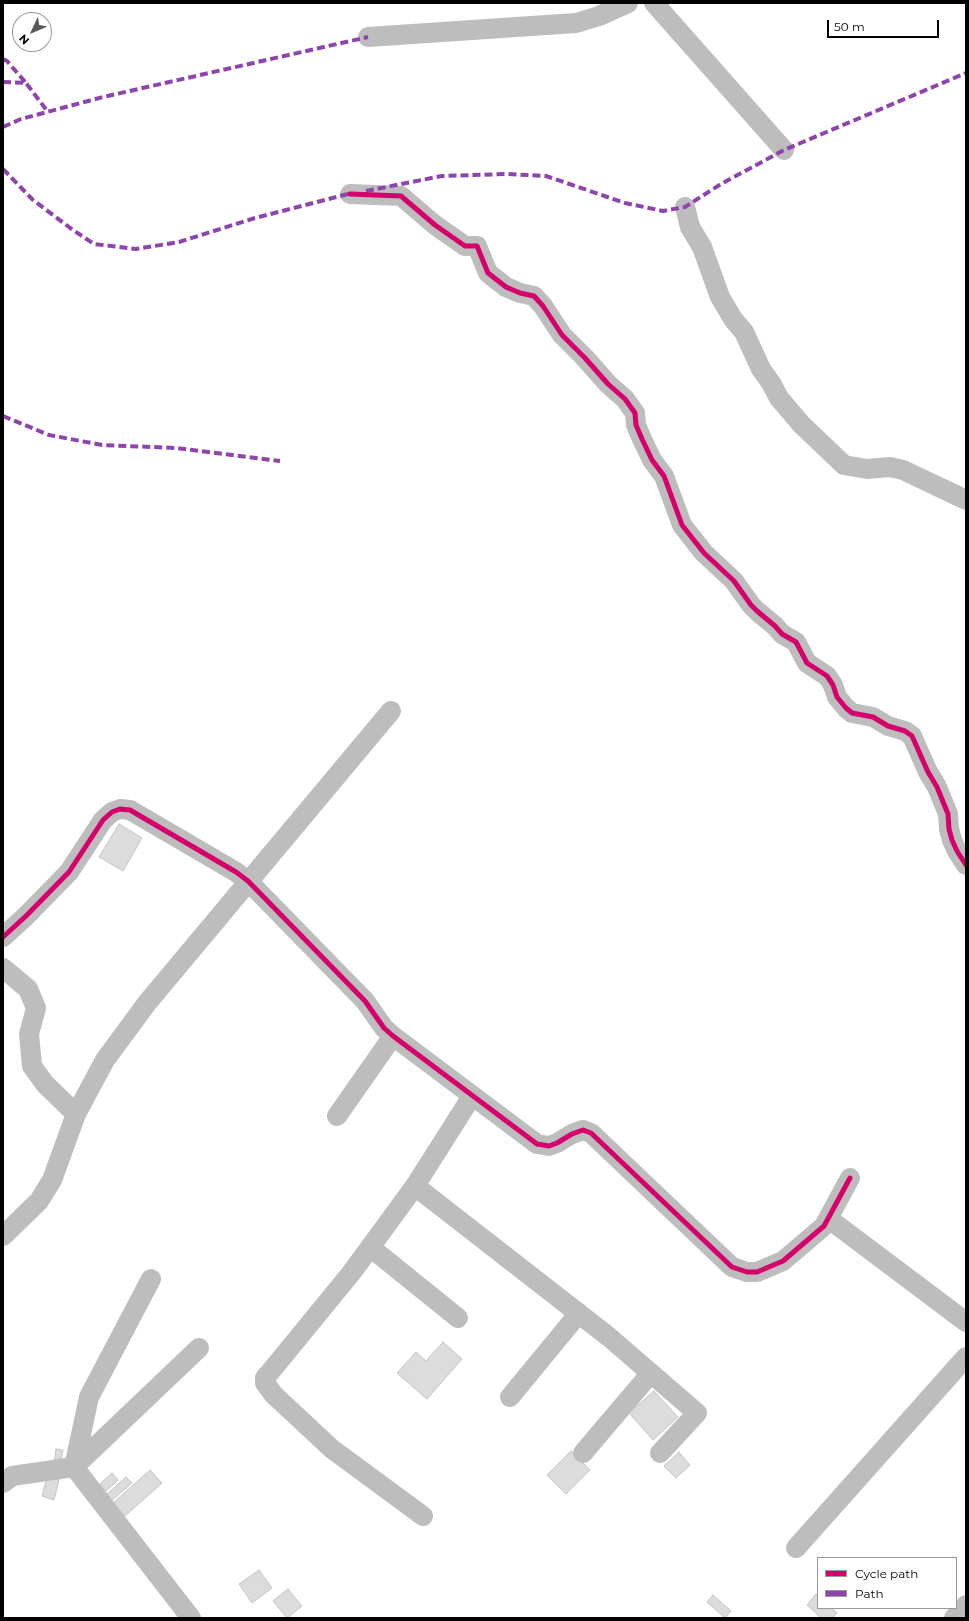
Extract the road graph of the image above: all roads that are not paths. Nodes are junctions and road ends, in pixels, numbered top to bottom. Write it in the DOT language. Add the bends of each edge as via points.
graph roads {
  1 [pos="628,3"];
  2 [pos="654,3"];
  3 [pos="368,37"];
  4 [pos="784,150"];
  5 [pos="350,194"];
  6 [pos="685,207"];
  7 [pos="966,500"];
  8 [pos="391,711"];
  9 [pos="966,865"];
  10 [pos="248,881"];
  11 [pos="3,937"];
  12 [pos="3,968"];
  13 [pos="393,1036"];
  14 [pos="472,1096"];
  15 [pos="76,1114"];
  16 [pos="337,1116"];
  17 [pos="850,1178"];
  18 [pos="415,1186"];
  19 [pos="829,1219"];
  20 [pos="3,1236"];
  21 [pos="370,1247"];
  22 [pos="151,1279"];
  23 [pos="579,1313"];
  24 [pos="458,1318"];
  25 [pos="966,1322"];
  26 [pos="199,1348"];
  27 [pos="966,1358"];
  28 [pos="651,1372"];
  29 [pos="510,1397"];
  30 [pos="584,1453"];
  31 [pos="660,1453"];
  32 [pos="74,1467"];
  33 [pos="6,1475"];
  34 [pos="423,1516"];
  35 [pos="796,1548"];
  36 [pos="966,1605"];
  37 [pos="191,1618"];
  38 [pos="954,1618"];
  1 -- 3 [label="street" via="576,23"];
  2 -- 4 [label="street"];
  5 -- 9 [label="street" via="401,196 465,246 477,246 488,273 494,278 506,287 534,296 562,335 625,399 635,413 636,425 652,460 664,476 682,525 704,553 734,581 757,611 782,634 796,642 807,663 827,676 841,703 852,714 873,717 912,736 937,787 948,814 948,829 952,840"];
  6 -- 7 [label="street" via="690,227 702,247 720,296 744,332 761,369 779,398 801,424 844,465 867,469 890,467 903,470"];
  8 -- 10 [label="street"];
  10 -- 11 [label="street" via="148,819 130,810 120,809 103,820 69,872"];
  10 -- 13 [label="street" via="365,1001 384,1028"];
  10 -- 15 [label="street" via="147,1003 105,1060"];
  12 -- 15 [label="street" via="28,989 36,1008 29,1034 32,1066 44,1084"];
  13 -- 14 [label="street"];
  13 -- 16 [label="street"];
  14 -- 18 [label="street"];
  14 -- 19 [label="street" via="537,1144 549,1146 583,1130 591,1132 732,1267 739,1270 757,1272 783,1261 817,1234"];
  15 -- 20 [label="street" via="52,1180 39,1200"];
  17 -- 19 [label="street"];
  18 -- 21 [label="street"];
  18 -- 23 [label="street"];
  19 -- 25 [label="street"];
  21 -- 24 [label="street"];
  21 -- 34 [label="street" via="268,1375 265,1383 274,1395 332,1449"];
  22 -- 32 [label="street" via="89,1397"];
  23 -- 28 [label="street"];
  23 -- 29 [label="street"];
  26 -- 32 [label="street"];
  27 -- 35 [label="street"];
  28 -- 30 [label="street"];
  28 -- 31 [label="street" via="697,1413"];
  32 -- 33 [label="street"];
  32 -- 37 [label="street"];
  36 -- 38 [label="street"];
}
